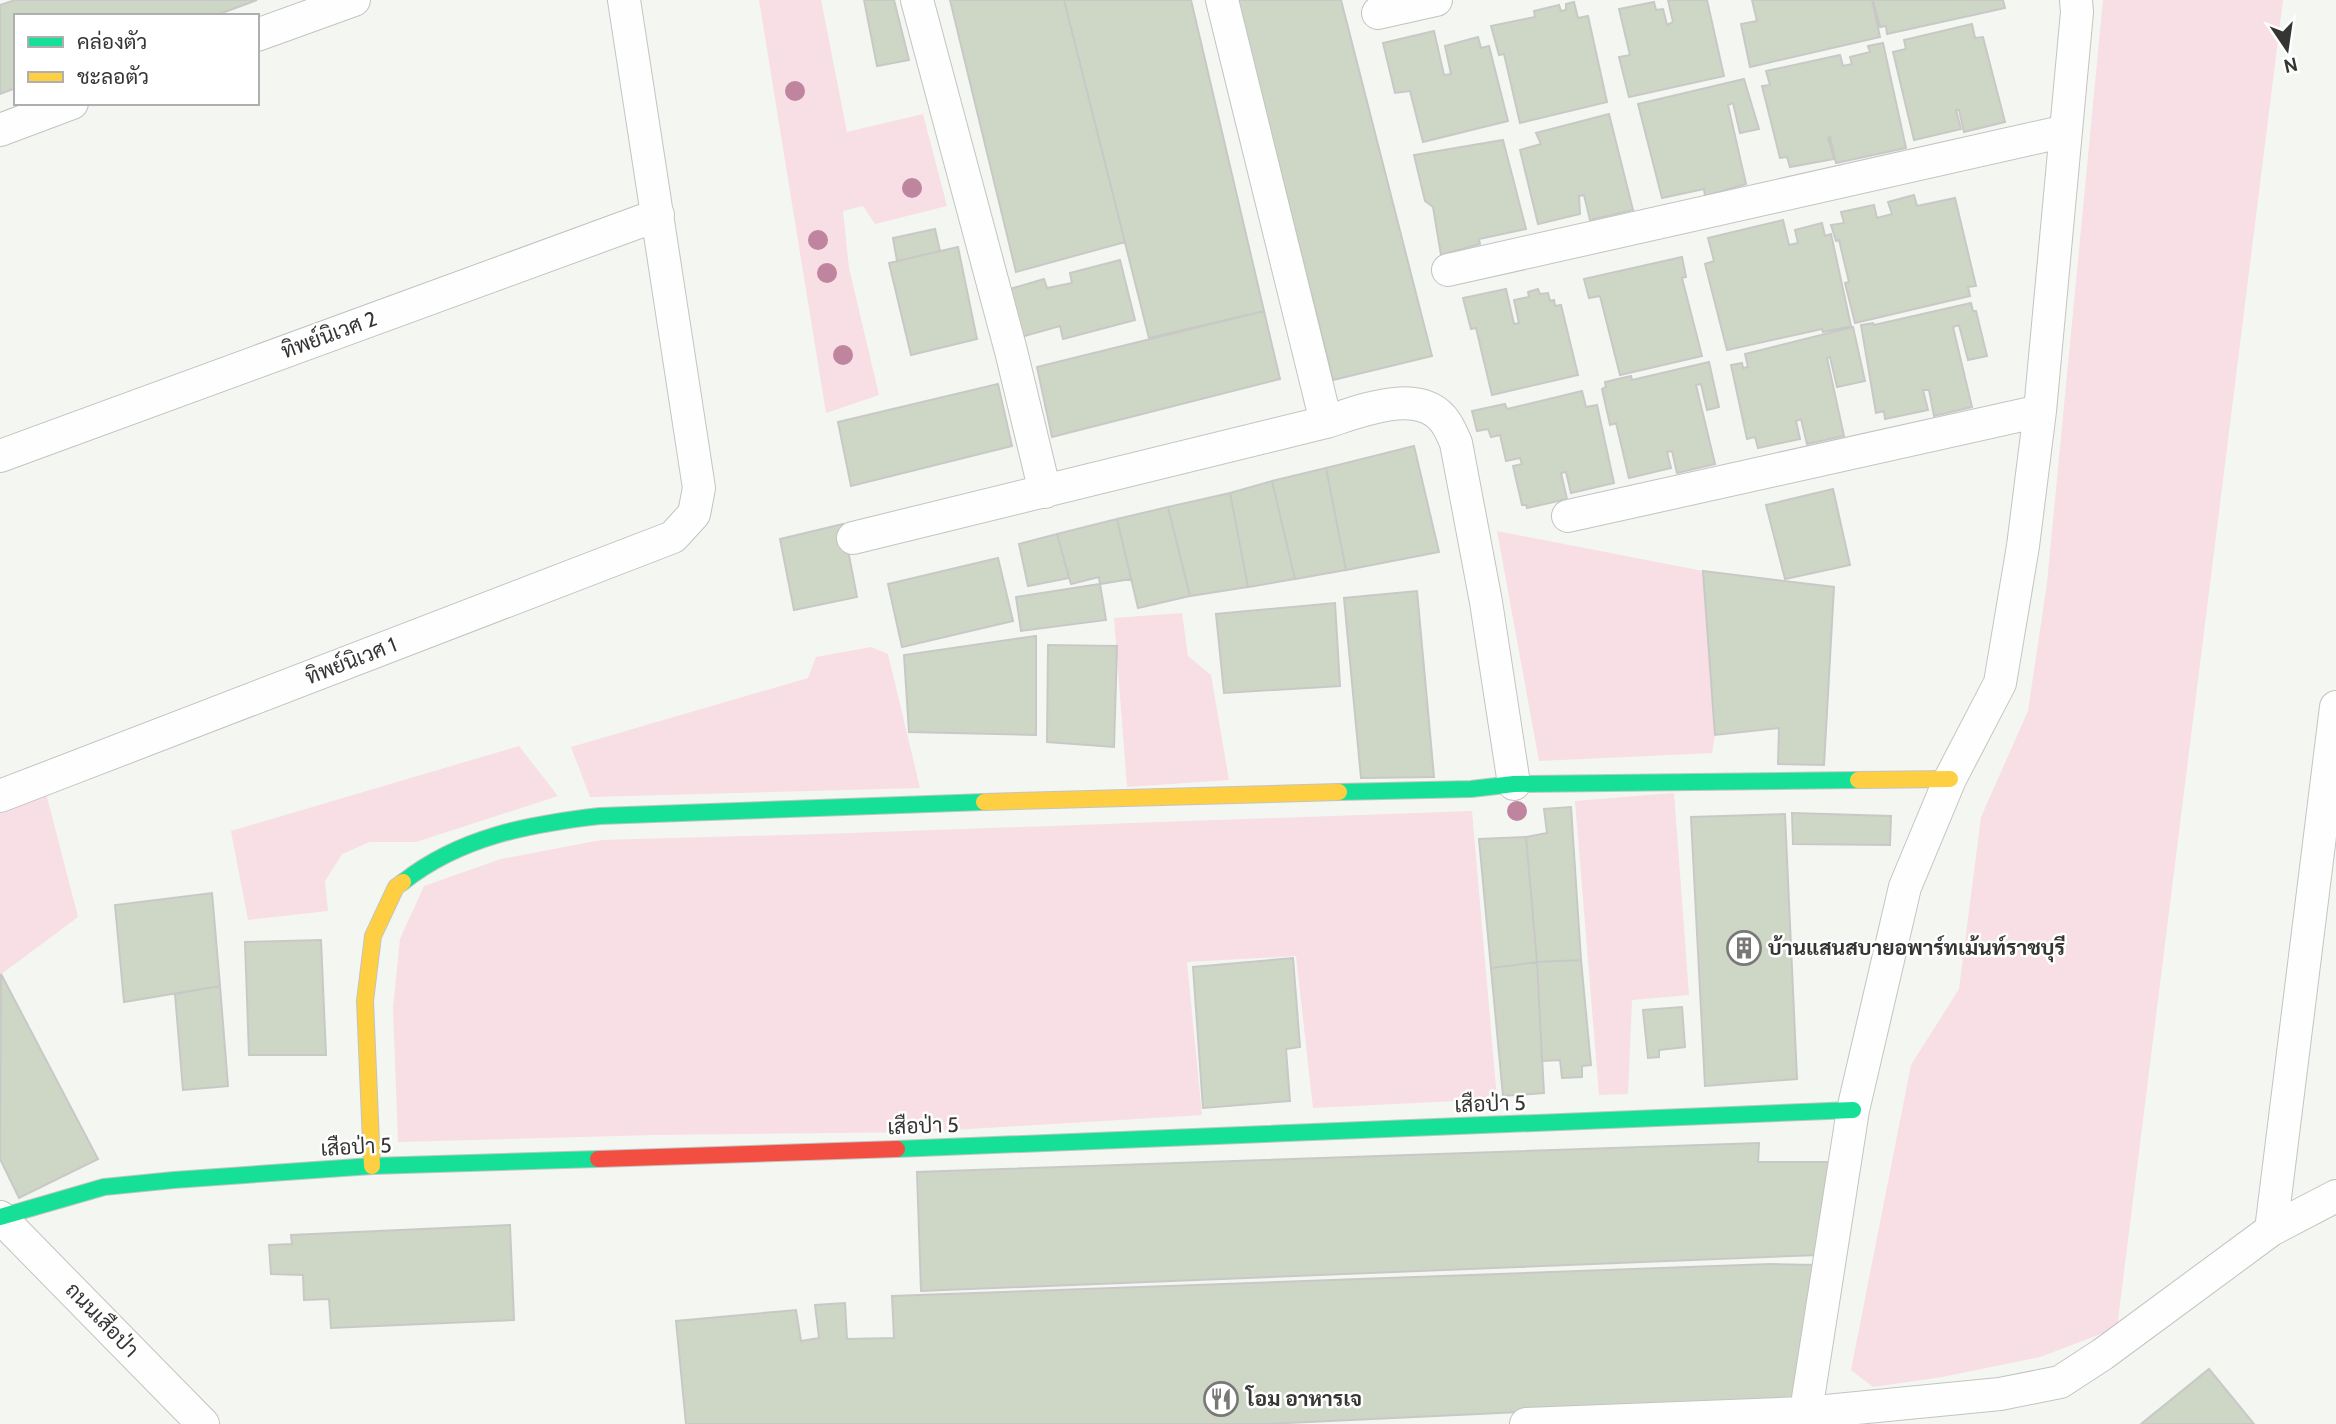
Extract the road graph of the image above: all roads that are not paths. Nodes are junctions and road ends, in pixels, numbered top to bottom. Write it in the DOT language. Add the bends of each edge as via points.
graph roads {
  1 [pos="354,0"];
  2 [pos="624,0"];
  3 [pos="917,0"];
  4 [pos="1222,0"];
  5 [pos="1436,0"];
  6 [pos="2076,0"];
  7 [pos="1378,13"];
  8 [pos="259,35"];
  9 [pos="67,105"];
  10 [pos="0,130"];
  11 [pos="2066,131"];
  12 [pos="658,215"];
  13 [pos="1448,270"];
  14 [pos="2040,411"];
  15 [pos="1326,422"];
  16 [pos="0,456"];
  17 [pos="1045,492"];
  18 [pos="1568,516"];
  19 [pos="853,538"];
  20 [pos="2336,708"];
  21 [pos="1950,779"];
  22 [pos="1514,784"];
  23 [pos="0,796"];
  24 [pos="1853,1110"];
  25 [pos="372,1166"];
  26 [pos="2336,1196"];
  27 [pos="0,1217"];
  28 [pos="2271,1230"];
  29 [pos="1805,1418"];
  30 [pos="203,1424"];
  31 [pos="1526,1424"];
  1 -- 8 [label="street"];
  2 -- 12 [label="street"];
  3 -- 17 [label="street"];
  4 -- 15 [label="street"];
  5 -- 7 [label="street"];
  6 -- 11 [label="street"];
  9 -- 10 [label="street"];
  11 -- 13 [label="street"];
  11 -- 14 [label="street"];
  12 -- 16 [label="street, ทิพย์นิเวศ 2"];
  12 -- 23 [label="street, ทิพย์นิเวศ 1" via="699,488 694,514 673,537"];
  14 -- 18 [label="street"];
  14 -- 21 [label="street" via="2000,683"];
  15 -- 17 [label="street"];
  15 -- 22 [label="street" via="1394,402 1425,406 1445,420 1456,443 1473,530"];
  17 -- 19 [label="street"];
  20 -- 28 [label="street"];
  21 -- 22 [label="street"];
  21 -- 24 [label="street" via="1905,887"];
  22 -- 25 [label="street" via="600,816 545,822 489,836 449,852 396,887 373,936 365,1001"];
  24 -- 25 [label="street, เสือป่า 5"];
  24 -- 29 [label="street"];
  25 -- 27 [label="street, เสือป่า 5" via="104,1187"];
  26 -- 28 [label="street"];
  27 -- 30 [label="street, ถนนเสือป่า"];
  28 -- 29 [label="street" via="2060,1382"];
  29 -- 31 [label="street"];
}
